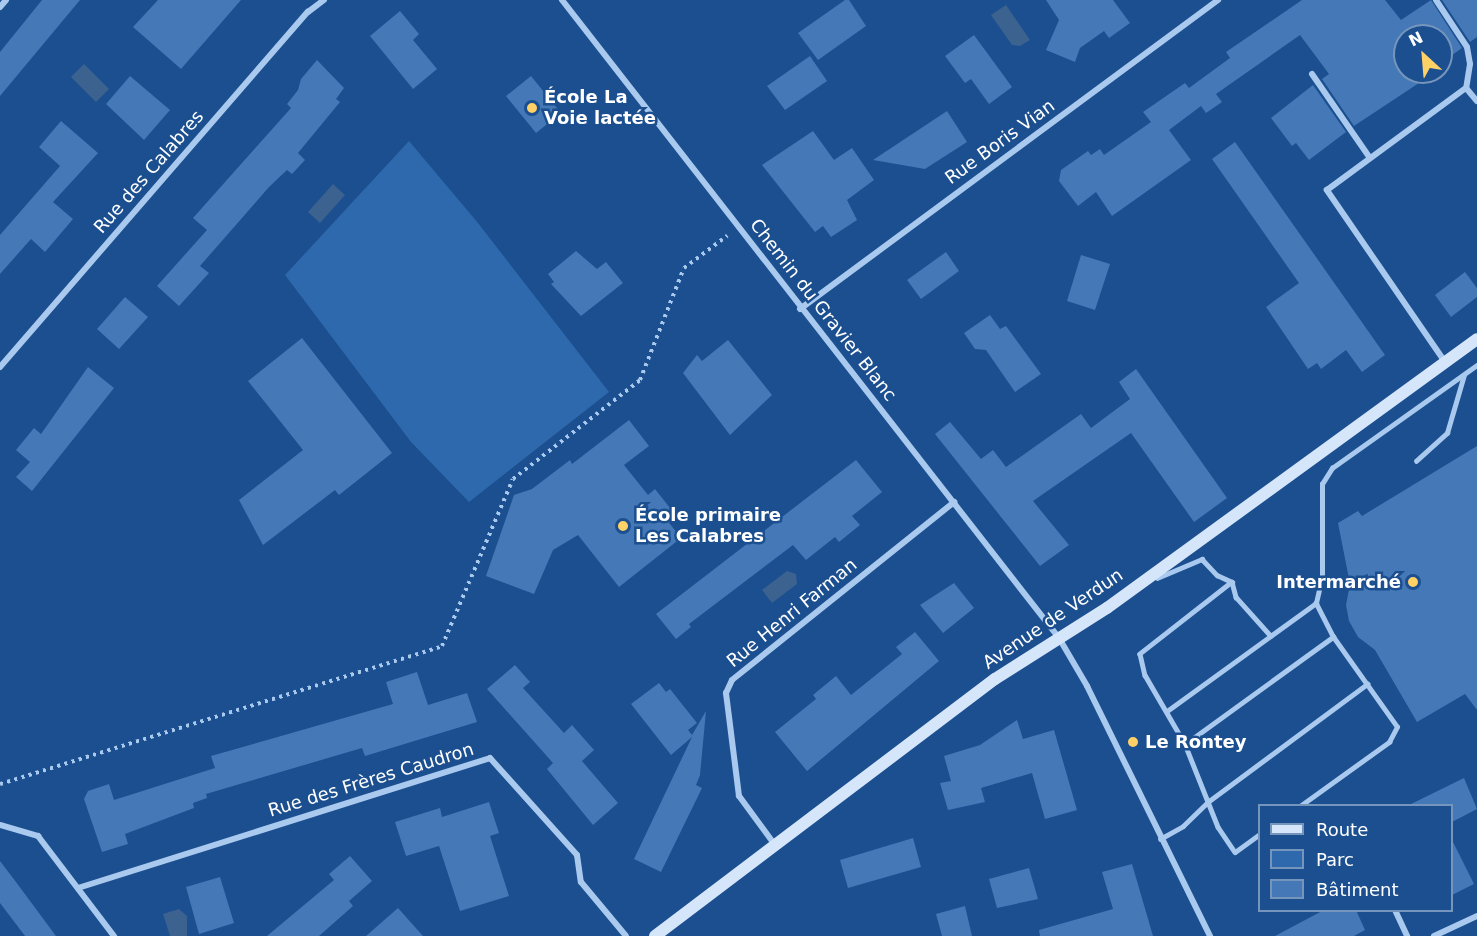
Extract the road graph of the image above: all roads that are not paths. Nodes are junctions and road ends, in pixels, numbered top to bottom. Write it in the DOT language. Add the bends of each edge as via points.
graph roads {
  1 [pos="6,0"];
  2 [pos="324,0"];
  3 [pos="562,0"];
  4 [pos="1218,0"];
  5 [pos="1436,0"];
  6 [pos="0,7"];
  7 [pos="1312,74"];
  8 [pos="1466,88"];
  9 [pos="1477,101"];
  10 [pos="1370,158"];
  11 [pos="800,309"];
  12 [pos="1477,339"];
  13 [pos="1446,362"];
  14 [pos="1477,365"];
  15 [pos="0,367"];
  16 [pos="1465,374"];
  17 [pos="1416,461"];
  18 [pos="954,502"];
  19 [pos="1232,582"];
  20 [pos="1132,588"];
  21 [pos="1316,603"];
  22 [pos="1271,636"];
  23 [pos="1333,636"];
  24 [pos="1059,638"];
  25 [pos="1367,684"];
  26 [pos="1167,711"];
  27 [pos="1185,744"];
  28 [pos="1209,801"];
  29 [pos="1303,804"];
  30 [pos="0,825"];
  31 [pos="1258,835"];
  32 [pos="1160,839"];
  33 [pos="775,845"];
  34 [pos="78,888"];
  35 [pos="1396,912"];
  36 [pos="1477,916"];
  37 [pos="114,936"];
  38 [pos="626,936"];
  39 [pos="655,936"];
  40 [pos="1210,936"];
  41 [pos="1407,936"];
  42 [pos="1434,936"];
  1 -- 6 [label="street"];
  2 -- 15 [label="street, Rue des Calabres" via="308,12"];
  3 -- 11 [label="street, Chemin du Gravier Blanc"];
  4 -- 11 [label="street, Rue Boris Vian"];
  5 -- 8 [label="street" via="1467,46 1470,64"];
  7 -- 10 [label="street"];
  8 -- 9 [label="street"];
  8 -- 10 [label="street"];
  10 -- 13 [label="street" via="1327,190"];
  11 -- 18 [label="street, Chemin du Gravier Blanc"];
  12 -- 13 [label="main road, Avenue de Verdun"];
  13 -- 20 [label="main road, Avenue de Verdun"];
  14 -- 16 [label="lane"];
  16 -- 17 [label="lane" via="1447,433"];
  16 -- 21 [label="lane" via="1332,468 1322,484 1322,576"];
  18 -- 24 [label="street, Chemin du Gravier Blanc"];
  18 -- 33 [label="street, Rue Henri Farman" via="732,680 726,693 739,796"];
  19 -- 20 [label="lane" via="1217,575 1202,559"];
  19 -- 22 [label="lane" via="1236,597"];
  19 -- 26 [label="lane" via="1140,654 1145,675"];
  20 -- 24 [label="main road, Avenue de Verdun"];
  21 -- 22 [label="lane"];
  21 -- 23 [label="lane"];
  22 -- 26 [label="lane"];
  23 -- 25 [label="lane"];
  23 -- 27 [label="lane"];
  24 -- 32 [label="street, Chemin du Gravier Blanc" via="1087,686"];
  24 -- 33 [label="main road, Avenue de Verdun" via="995,679"];
  25 -- 28 [label="lane"];
  25 -- 29 [label="lane" via="1397,727 1393,735 1389,742"];
  26 -- 27 [label="lane"];
  27 -- 28 [label="lane"];
  28 -- 31 [label="lane" via="1218,827 1235,852"];
  28 -- 32 [label="lane" via="1183,826"];
  30 -- 34 [label="street" via="38,836"];
  32 -- 40 [label="street, Chemin du Gravier Blanc"];
  33 -- 39 [label="main road, Avenue de Verdun"];
  34 -- 37 [label="street"];
  34 -- 38 [label="street, Rue des Frères Caudron" via="490,758 577,855 581,882"];
  35 -- 41 [label="street"];
  36 -- 42 [label="street"];
}
